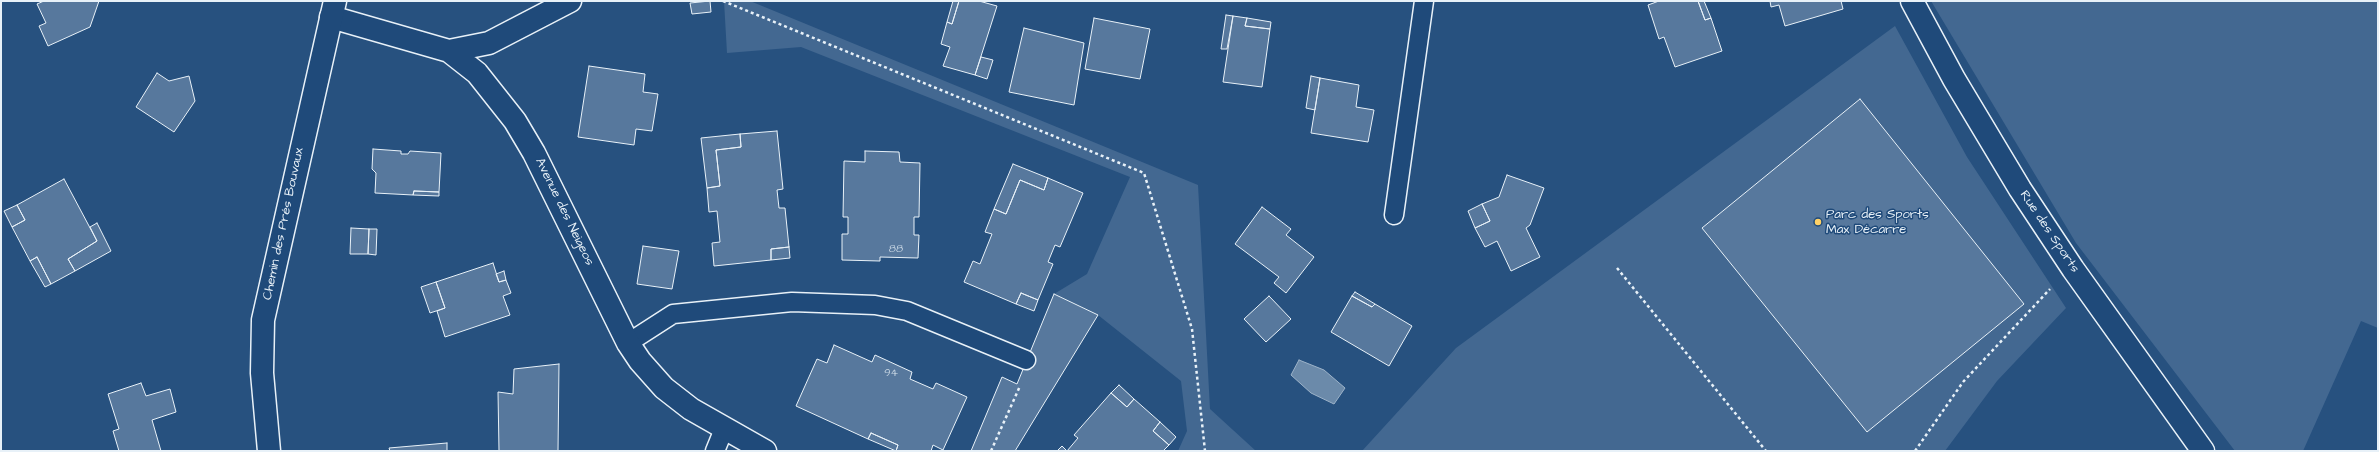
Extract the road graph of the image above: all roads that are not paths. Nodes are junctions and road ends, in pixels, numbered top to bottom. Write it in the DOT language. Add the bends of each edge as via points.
graph roads {
  1 [pos="570,1"];
  2 [pos="1424,1"];
  3 [pos="1912,1"];
  4 [pos="333,9"];
  5 [pos="449,52"];
  6 [pos="1394,215"];
  7 [pos="628,343"];
  8 [pos="1026,360"];
  9 [pos="724,429"];
  10 [pos="269,451"];
  11 [pos="715,451"];
  12 [pos="765,451"];
  13 [pos="2203,451"];
  1 -- 5 [label="street" via="489,44"];
  2 -- 6 [label="lane"];
  3 -- 13 [label="street, Rue des Sports" via="2020,189 2073,269"];
  4 -- 5 [label="street, Avenue des Neigeos"];
  4 -- 10 [label="street, Chemin des Prés Bouvaux" via="263,320 262,373"];
  5 -- 7 [label="street, Avenue des Neigeos" via="477,73 515,121 534,153"];
  7 -- 8 [label="lane" via="673,314 792,302 875,305 907,311"];
  7 -- 9 [label="street, Avenue des Neigeos" via="664,388 691,409"];
  9 -- 11 [label="lane"];
  9 -- 12 [label="street, Avenue des Neigeos"];
}
